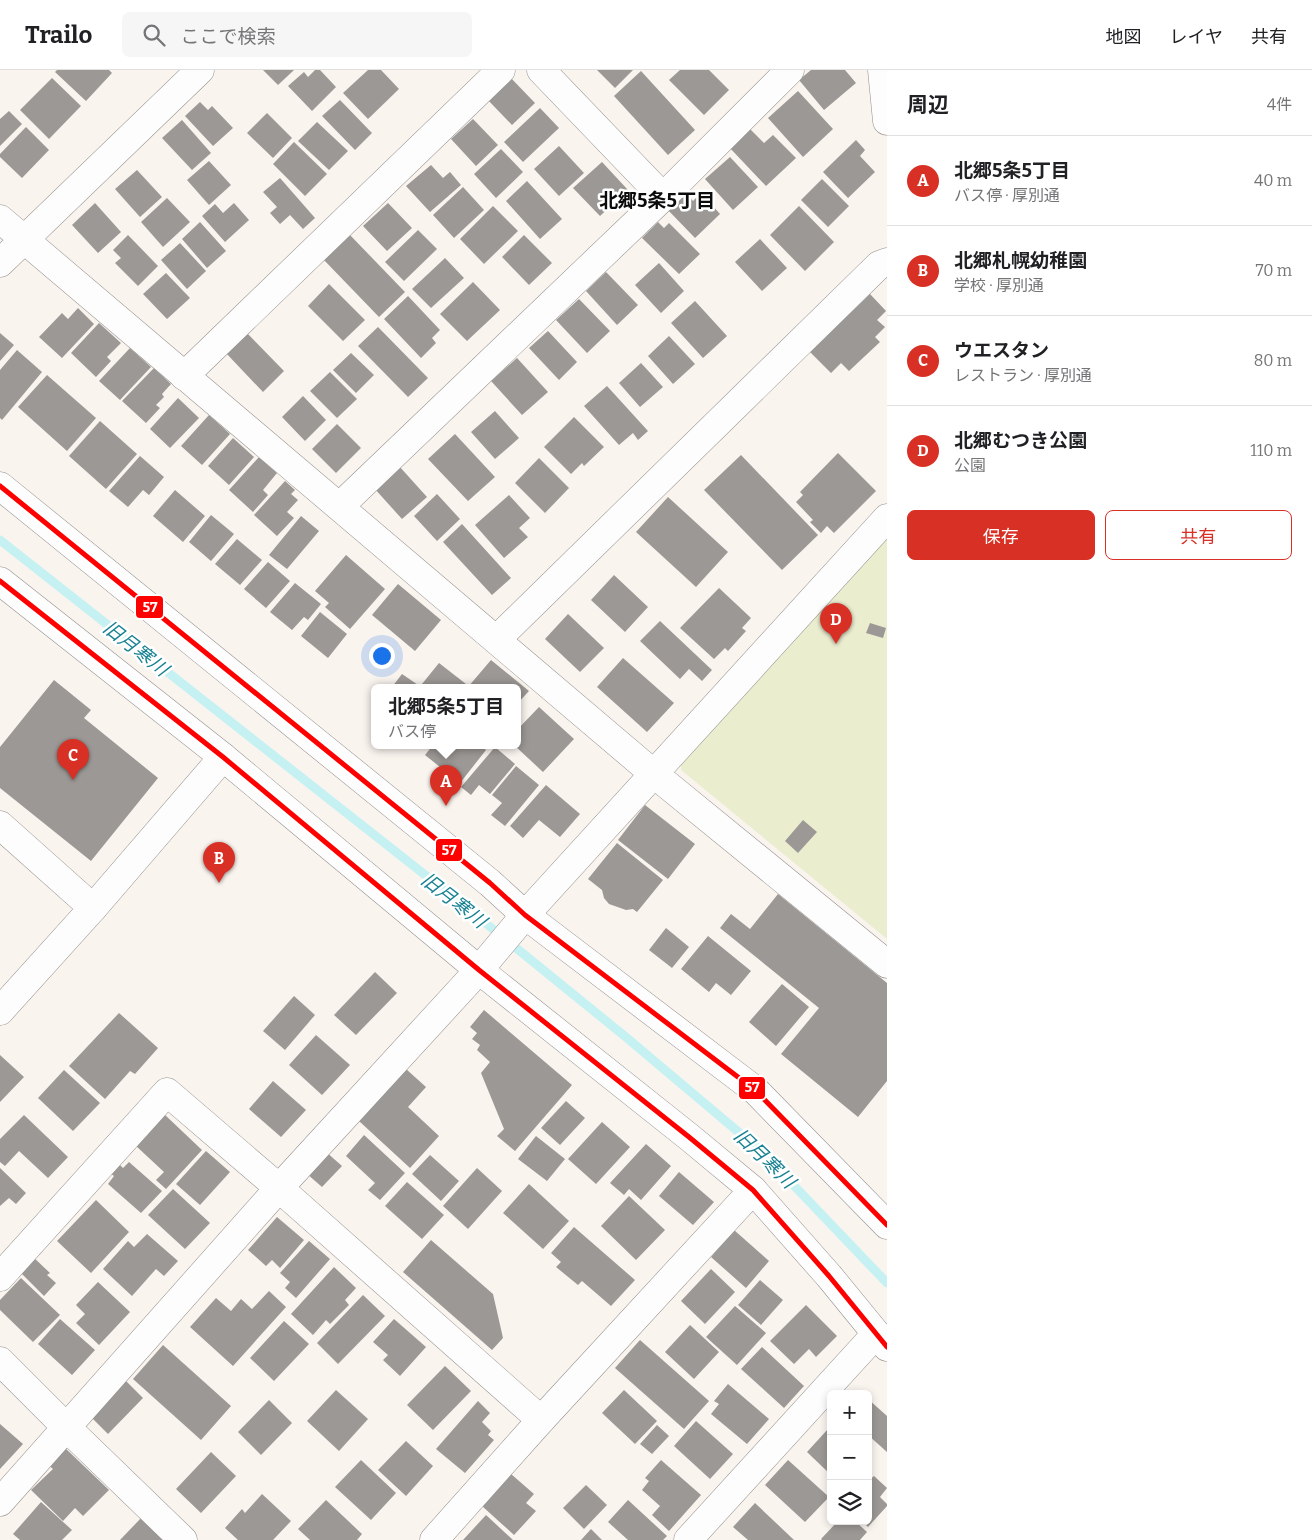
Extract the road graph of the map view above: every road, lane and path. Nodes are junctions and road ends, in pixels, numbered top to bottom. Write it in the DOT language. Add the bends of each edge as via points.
graph roads {
  1 [pos="200,70"];
  2 [pos="501,70"];
  3 [pos="542,70"];
  4 [pos="790,70"];
  5 [pos="882,70"];
  6 [pos="887,121"];
  7 [pos="663,197"];
  8 [pos="0,219"];
  9 [pos="23,240"];
  10 [pos="887,262"];
  11 [pos="0,263"];
  12 [pos="184,376"];
  13 [pos="0,486"];
  14 [pos="340,506"];
  15 [pos="887,518"];
  16 [pos="0,581"];
  17 [pos="497,639"];
  18 [pos="223,757"];
  19 [pos="654,774"];
  20 [pos="0,825"];
  21 [pos="94,908"];
  22 [pos="521,921"];
  23 [pos="487,962"];
  24 [pos="887,964"];
  25 [pos="0,1011"];
  26 [pos="279,1188"];
  27 [pos="753,1190"];
  28 [pos="887,1225"];
  29 [pos="0,1277"];
  30 [pos="882,1340"];
  31 [pos="0,1360"];
  32 [pos="541,1420"];
  33 [pos="66,1427"];
  34 [pos="0,1502"];
  35 [pos="184,1540"];
  36 [pos="434,1540"];
  37 [pos="688,1540"];
  1 -- 9 [label="street"];
  2 -- 12 [label="street"];
  3 -- 7 [label="street"];
  4 -- 7 [label="street"];
  5 -- 6 [label="street"];
  7 -- 14 [label="street"];
  8 -- 9 [label="street"];
  9 -- 11 [label="street"];
  9 -- 12 [label="street"];
  10 -- 17 [label="street" via="879,265"];
  12 -- 14 [label="street"];
  13 -- 22 [label="street" via="490,883"];
  14 -- 17 [label="street"];
  15 -- 19 [label="street"];
  16 -- 18 [label="street"];
  17 -- 19 [label="street"];
  18 -- 21 [label="street"];
  18 -- 23 [label="street"];
  19 -- 22 [label="street"];
  19 -- 24 [label="street"];
  20 -- 21 [label="street"];
  21 -- 25 [label="street"];
  22 -- 23 [label="street"];
  22 -- 28 [label="street" via="755,1090"];
  23 -- 26 [label="street"];
  23 -- 27 [label="street"];
  26 -- 29 [label="street" via="167,1092"];
  26 -- 32 [label="street"];
  26 -- 33 [label="street"];
  27 -- 30 [label="street"];
  27 -- 32 [label="street"];
  30 -- 37 [label="street"];
  31 -- 33 [label="street"];
  32 -- 36 [label="street"];
  33 -- 34 [label="street"];
  33 -- 35 [label="street"];
}
